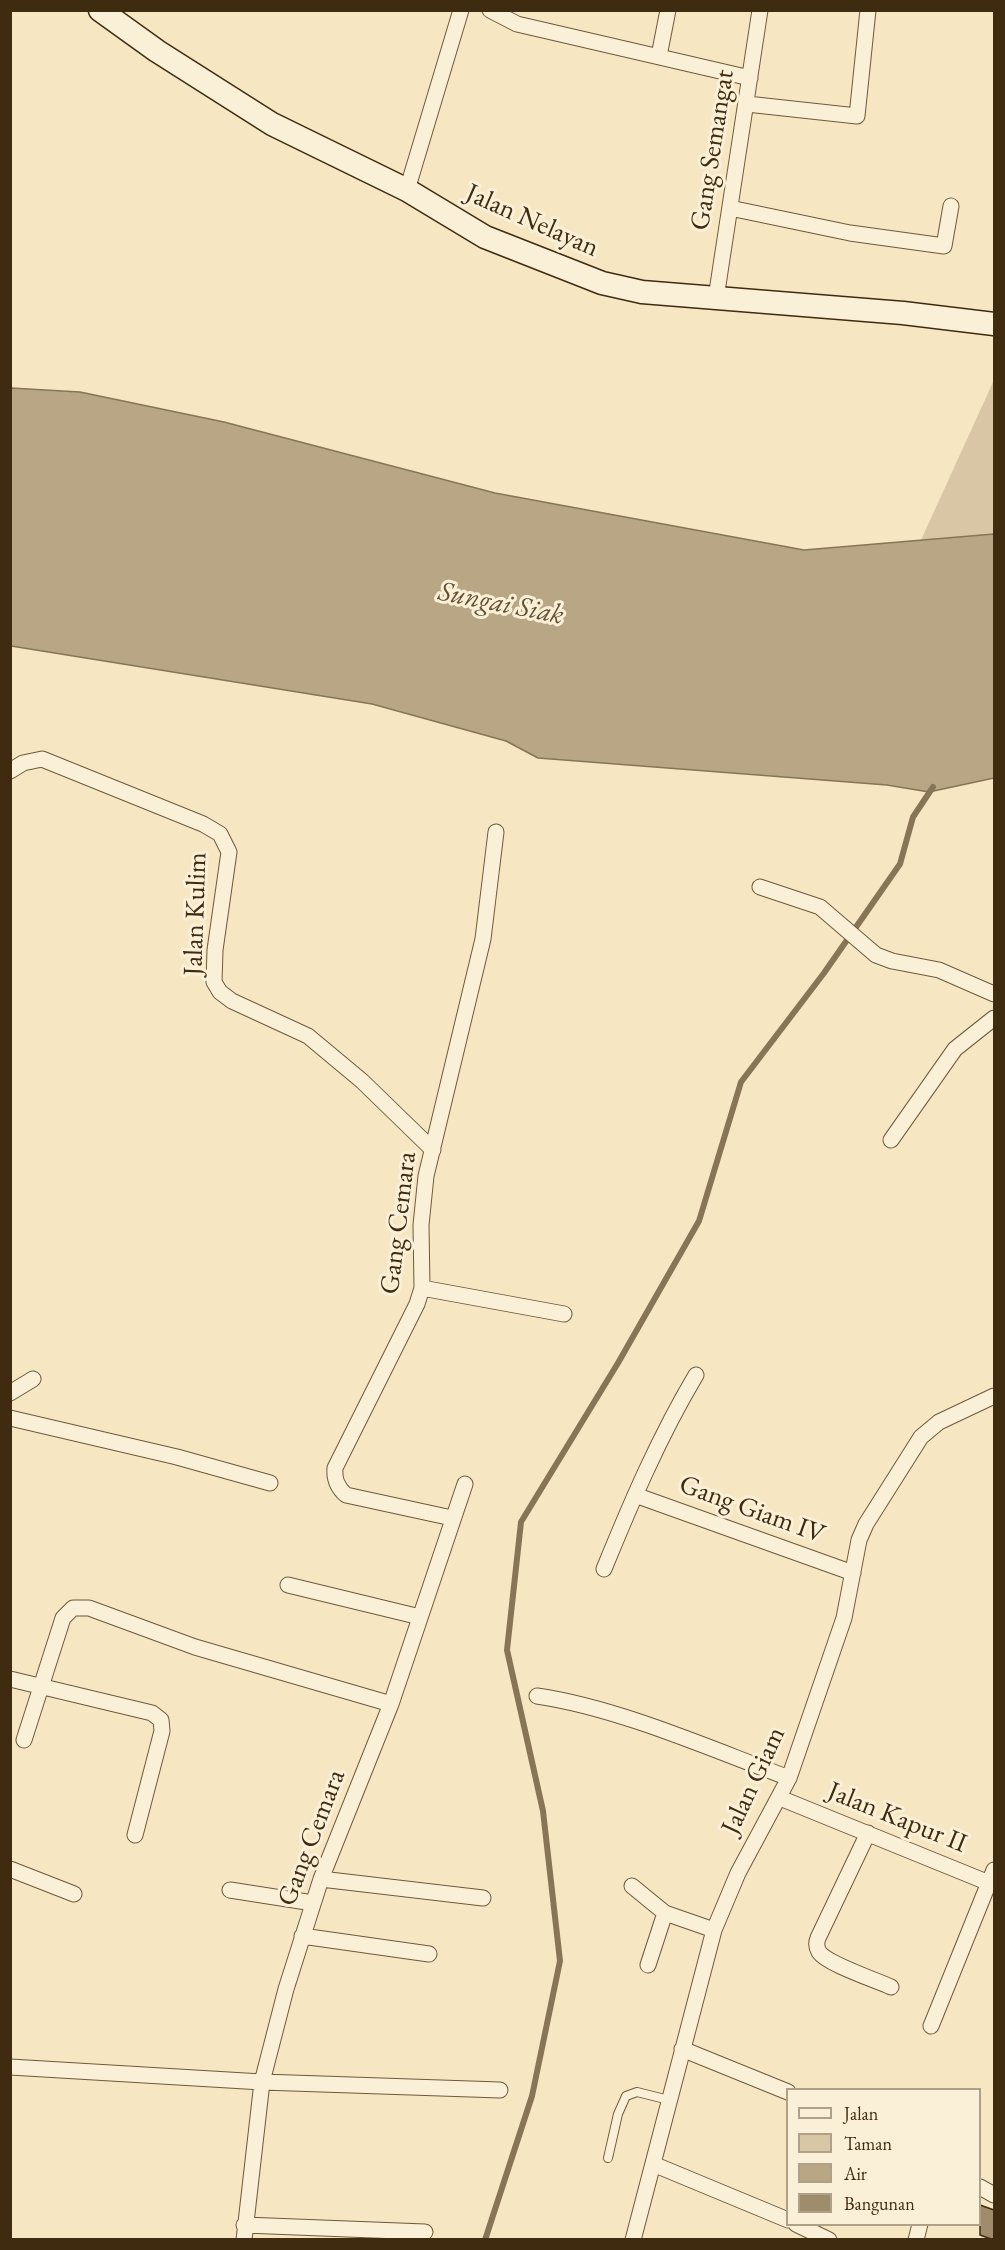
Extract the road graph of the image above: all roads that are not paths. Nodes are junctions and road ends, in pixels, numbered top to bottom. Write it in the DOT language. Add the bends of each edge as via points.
graph roads {
  1 [pos="100,10"];
  2 [pos="461,10"];
  3 [pos="490,10"];
  4 [pos="668,10"];
  5 [pos="760,10"];
  6 [pos="868,10"];
  7 [pos="658,56"];
  8 [pos="750,78"];
  9 [pos="747,104"];
  10 [pos="407,190"];
  11 [pos="951,206"];
  12 [pos="730,208"];
  13 [pos="717,298"];
  14 [pos="994,324"];
  15 [pos="10,771"];
  16 [pos="496,832"];
  17 [pos="760,887"];
  18 [pos="994,994"];
  19 [pos="994,1018"];
  20 [pos="891,1140"];
  21 [pos="433,1150"];
  22 [pos="422,1288"];
  23 [pos="564,1314"];
  24 [pos="696,1375"];
  25 [pos="33,1379"];
  26 [pos="10,1393"];
  27 [pos="994,1396"];
  28 [pos="10,1418"];
  29 [pos="270,1483"];
  30 [pos="465,1484"];
  31 [pos="635,1495"];
  32 [pos="452,1518"];
  33 [pos="604,1569"];
  34 [pos="853,1573"];
  35 [pos="288,1586"];
  36 [pos="420,1617"];
  37 [pos="10,1680"];
  38 [pos="40,1687"];
  39 [pos="537,1696"];
  40 [pos="391,1704"];
  41 [pos="24,1740"];
  42 [pos="789,1778"];
  43 [pos="780,1798"];
  44 [pos="868,1833"];
  45 [pos="135,1835"];
  46 [pos="10,1869"];
  47 [pos="321,1879"];
  48 [pos="993,1880"];
  49 [pos="632,1886"];
  50 [pos="230,1890"];
  51 [pos="74,1894"];
  52 [pos="483,1898"];
  53 [pos="313,1903"];
  54 [pos="665,1913"];
  55 [pos="714,1930"];
  56 [pos="302,1936"];
  57 [pos="429,1954"];
  58 [pos="648,1965"];
  59 [pos="891,1987"];
  60 [pos="931,2026"];
  61 [pos="682,2049"];
  62 [pos="10,2067"];
  63 [pos="262,2082"];
  64 [pos="500,2091"];
  65 [pos="786,2091"];
  66 [pos="669,2100"];
  67 [pos="608,2157"];
  68 [pos="652,2164"];
  69 [pos="786,2219"];
  70 [pos="800,2226"];
  71 [pos="425,2232"];
  72 [pos="244,2233"];
  73 [pos="633,2240"];
  74 [pos="829,2240"];
  1 -- 10 [label="main road, Jalan Nelayan" via="272,124"];
  2 -- 10 [label="street"];
  3 -- 7 [label="street" via="517,24"];
  4 -- 7 [label="street"];
  5 -- 8 [label="street, Gang Semangat"];
  6 -- 9 [label="street" via="857,116"];
  7 -- 8 [label="street"];
  8 -- 9 [label="street, Gang Semangat"];
  9 -- 12 [label="street, Gang Semangat"];
  10 -- 13 [label="main road, Jalan Nelayan" via="485,237 602,283 642,292"];
  11 -- 12 [label="street" via="944,246 850,233"];
  12 -- 13 [label="street, Gang Semangat"];
  13 -- 14 [label="main road, Jalan Nelayan"];
  15 -- 21 [label="street, Jalan Kulim" via="42,759 220,834 229,852 215,950 214,982 220,992 308,1036 362,1081"];
  16 -- 21 [label="street, Gang Cemara" via="483,939"];
  17 -- 18 [label="street" via="820,907 876,955 892,962 939,970"];
  19 -- 20 [label="street" via="955,1049"];
  21 -- 22 [label="street, Gang Cemara" via="423,1200"];
  22 -- 23 [label="street"];
  22 -- 32 [label="street, Gang Cemara" via="334,1476 346,1494"];
  24 -- 31 [label="street, Gang Giam IV"];
  25 -- 26 [label="street"];
  27 -- 34 [label="street, Jalan Giam" via="939,1422 921,1437 866,1524"];
  28 -- 29 [label="street"];
  30 -- 32 [label="street, Gang Cemara"];
  31 -- 33 [label="street, Gang Giam IV"];
  31 -- 34 [label="street, Gang Giam IV"];
  32 -- 36 [label="street, Gang Cemara"];
  34 -- 42 [label="street, Jalan Giam" via="844,1618"];
  35 -- 36 [label="street"];
  36 -- 40 [label="street, Gang Cemara"];
  37 -- 38 [label="street"];
  38 -- 40 [label="street" via="63,1618 79,1606 195,1647"];
  38 -- 41 [label="street"];
  38 -- 45 [label="street" via="152,1713 162,1720"];
  39 -- 42 [label="street" via="619,1716"];
  40 -- 47 [label="street, Gang Cemara"];
  42 -- 43 [label="street, Jalan Giam"];
  43 -- 44 [label="street, Jalan Kapur II"];
  43 -- 55 [label="street, Jalan Giam" via="738,1873"];
  44 -- 48 [label="street, Jalan Kapur II"];
  44 -- 59 [label="street" via="818,1938 817,1948 836,1963"];
  46 -- 51 [label="street"];
  47 -- 52 [label="street"];
  47 -- 53 [label="street, Gang Cemara"];
  48 -- 60 [label="street"];
  49 -- 54 [label="street"];
  50 -- 53 [label="street"];
  53 -- 56 [label="street, Gang Cemara"];
  54 -- 55 [label="street"];
  54 -- 58 [label="street"];
  55 -- 61 [label="street, Jalan Giam"];
  56 -- 57 [label="street"];
  56 -- 63 [label="street, Gang Cemara"];
  61 -- 65 [label="street"];
  61 -- 66 [label="street, Jalan Giam"];
  62 -- 63 [label="street"];
  63 -- 64 [label="street"];
  63 -- 72 [label="street, Gang Cemara"];
  66 -- 67 [label="lane" via="637,2092 626,2097"];
  66 -- 68 [label="street, Jalan Giam"];
  68 -- 69 [label="street"];
  68 -- 73 [label="street, Jalan Giam"];
  70 -- 74 [label="street"];
  71 -- 72 [label="street, Gang Cemara"];
}
